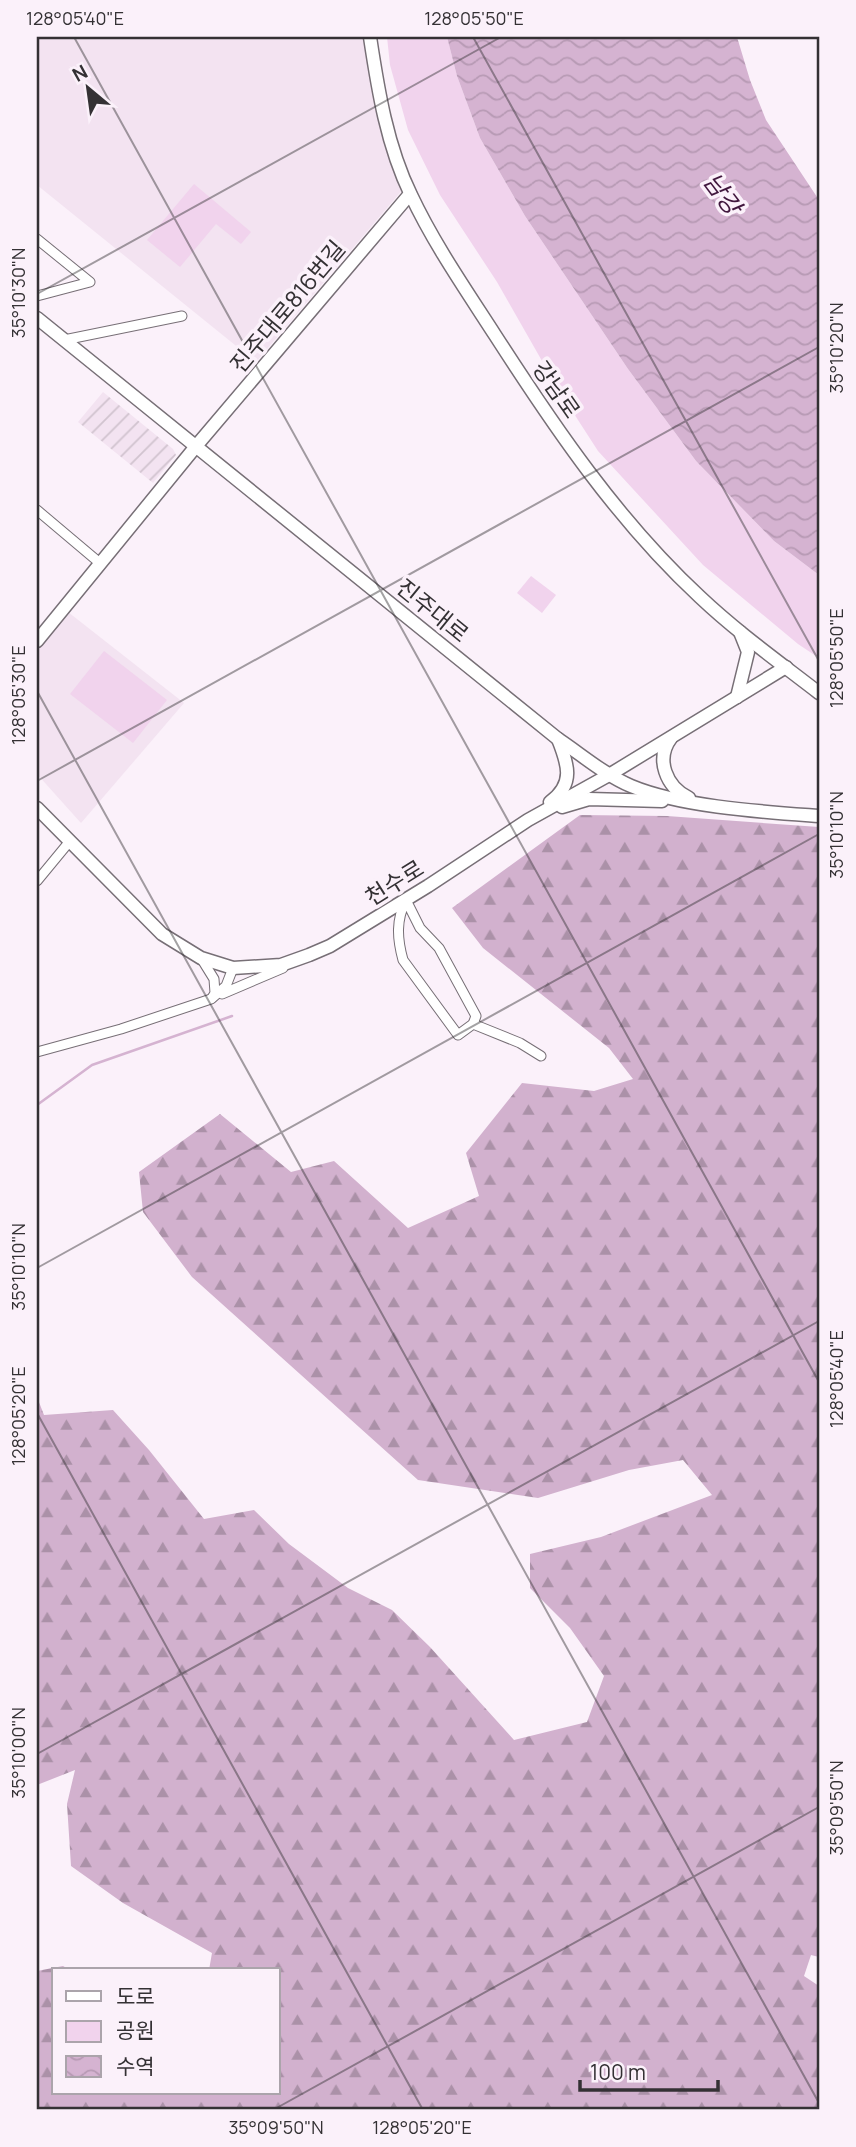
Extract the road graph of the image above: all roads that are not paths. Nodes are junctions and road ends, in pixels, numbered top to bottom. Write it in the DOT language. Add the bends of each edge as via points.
graph roads {
  1 [pos="370,37"];
  2 [pos="410,194"];
  3 [pos="37,239"];
  4 [pos="37,296"];
  5 [pos="182,316"];
  6 [pos="38,321"];
  7 [pos="64,340"];
  8 [pos="197,445"];
  9 [pos="37,510"];
  10 [pos="101,564"];
  11 [pos="740,631"];
  12 [pos="37,641"];
  13 [pos="786,667"];
  14 [pos="819,693"];
  15 [pos="737,697"];
  16 [pos="673,735"];
  17 [pos="558,739"];
  18 [pos="609,775"];
  19 [pos="701,803"];
  20 [pos="37,808"];
  21 [pos="819,816"];
  22 [pos="528,820"];
  23 [pos="70,841"];
  24 [pos="37,881"];
  25 [pos="406,900"];
  26 [pos="330,946"];
  27 [pos="201,958"];
  28 [pos="233,968"];
  29 [pos="211,999"];
  30 [pos="473,1024"];
  31 [pos="37,1052"];
  32 [pos="541,1056"];
  1 -- 2 [label="street, 강남로" via="385,119"];
  2 -- 8 [label="street, 진주대로816번길"];
  2 -- 11 [label="street, 강남로" via="524,381 616,508 677,574"];
  3 -- 4 [label="street" via="90,282"];
  5 -- 7 [label="street"];
  6 -- 7 [label="street, 진주대로"];
  7 -- 8 [label="street, 진주대로"];
  8 -- 10 [label="street, 진주대로816번길"];
  8 -- 17 [label="street, 진주대로"];
  9 -- 10 [label="street"];
  10 -- 12 [label="street, 진주대로816번길"];
  11 -- 13 [label="street, 강남로"];
  11 -- 15 [label="street" via="748,652"];
  13 -- 14 [label="street, 강남로"];
  13 -- 15 [label="street, 천수로"];
  15 -- 16 [label="street, 천수로"];
  16 -- 18 [label="street, 천수로"];
  16 -- 19 [label="street" via="662,754 667,776 684,796"];
  17 -- 18 [label="street, 진주대로"];
  17 -- 22 [label="street" via="566,758 566,783 560,795"];
  18 -- 19 [label="street, 진주대로" via="650,792"];
  18 -- 22 [label="street, 천수로"];
  19 -- 21 [label="street, 진주대로"];
  19 -- 22 [label="street" via="589,799"];
  20 -- 23 [label="street, 천수로"];
  22 -- 25 [label="street, 천수로"];
  23 -- 24 [label="street"];
  23 -- 27 [label="street, 천수로" via="162,934"];
  25 -- 26 [label="street, 천수로"];
  25 -- 30 [label="street" via="471,1006 476,1016"];
  25 -- 30 [label="street" via="398,916 404,960 458,1035"];
  26 -- 28 [label="street, 천수로" via="281,965"];
  26 -- 29 [label="street"];
  27 -- 28 [label="street, 천수로"];
  27 -- 29 [label="street" via="214,979"];
  28 -- 29 [label="street" via="226,986"];
  29 -- 31 [label="street"];
  30 -- 32 [label="street"];
}
